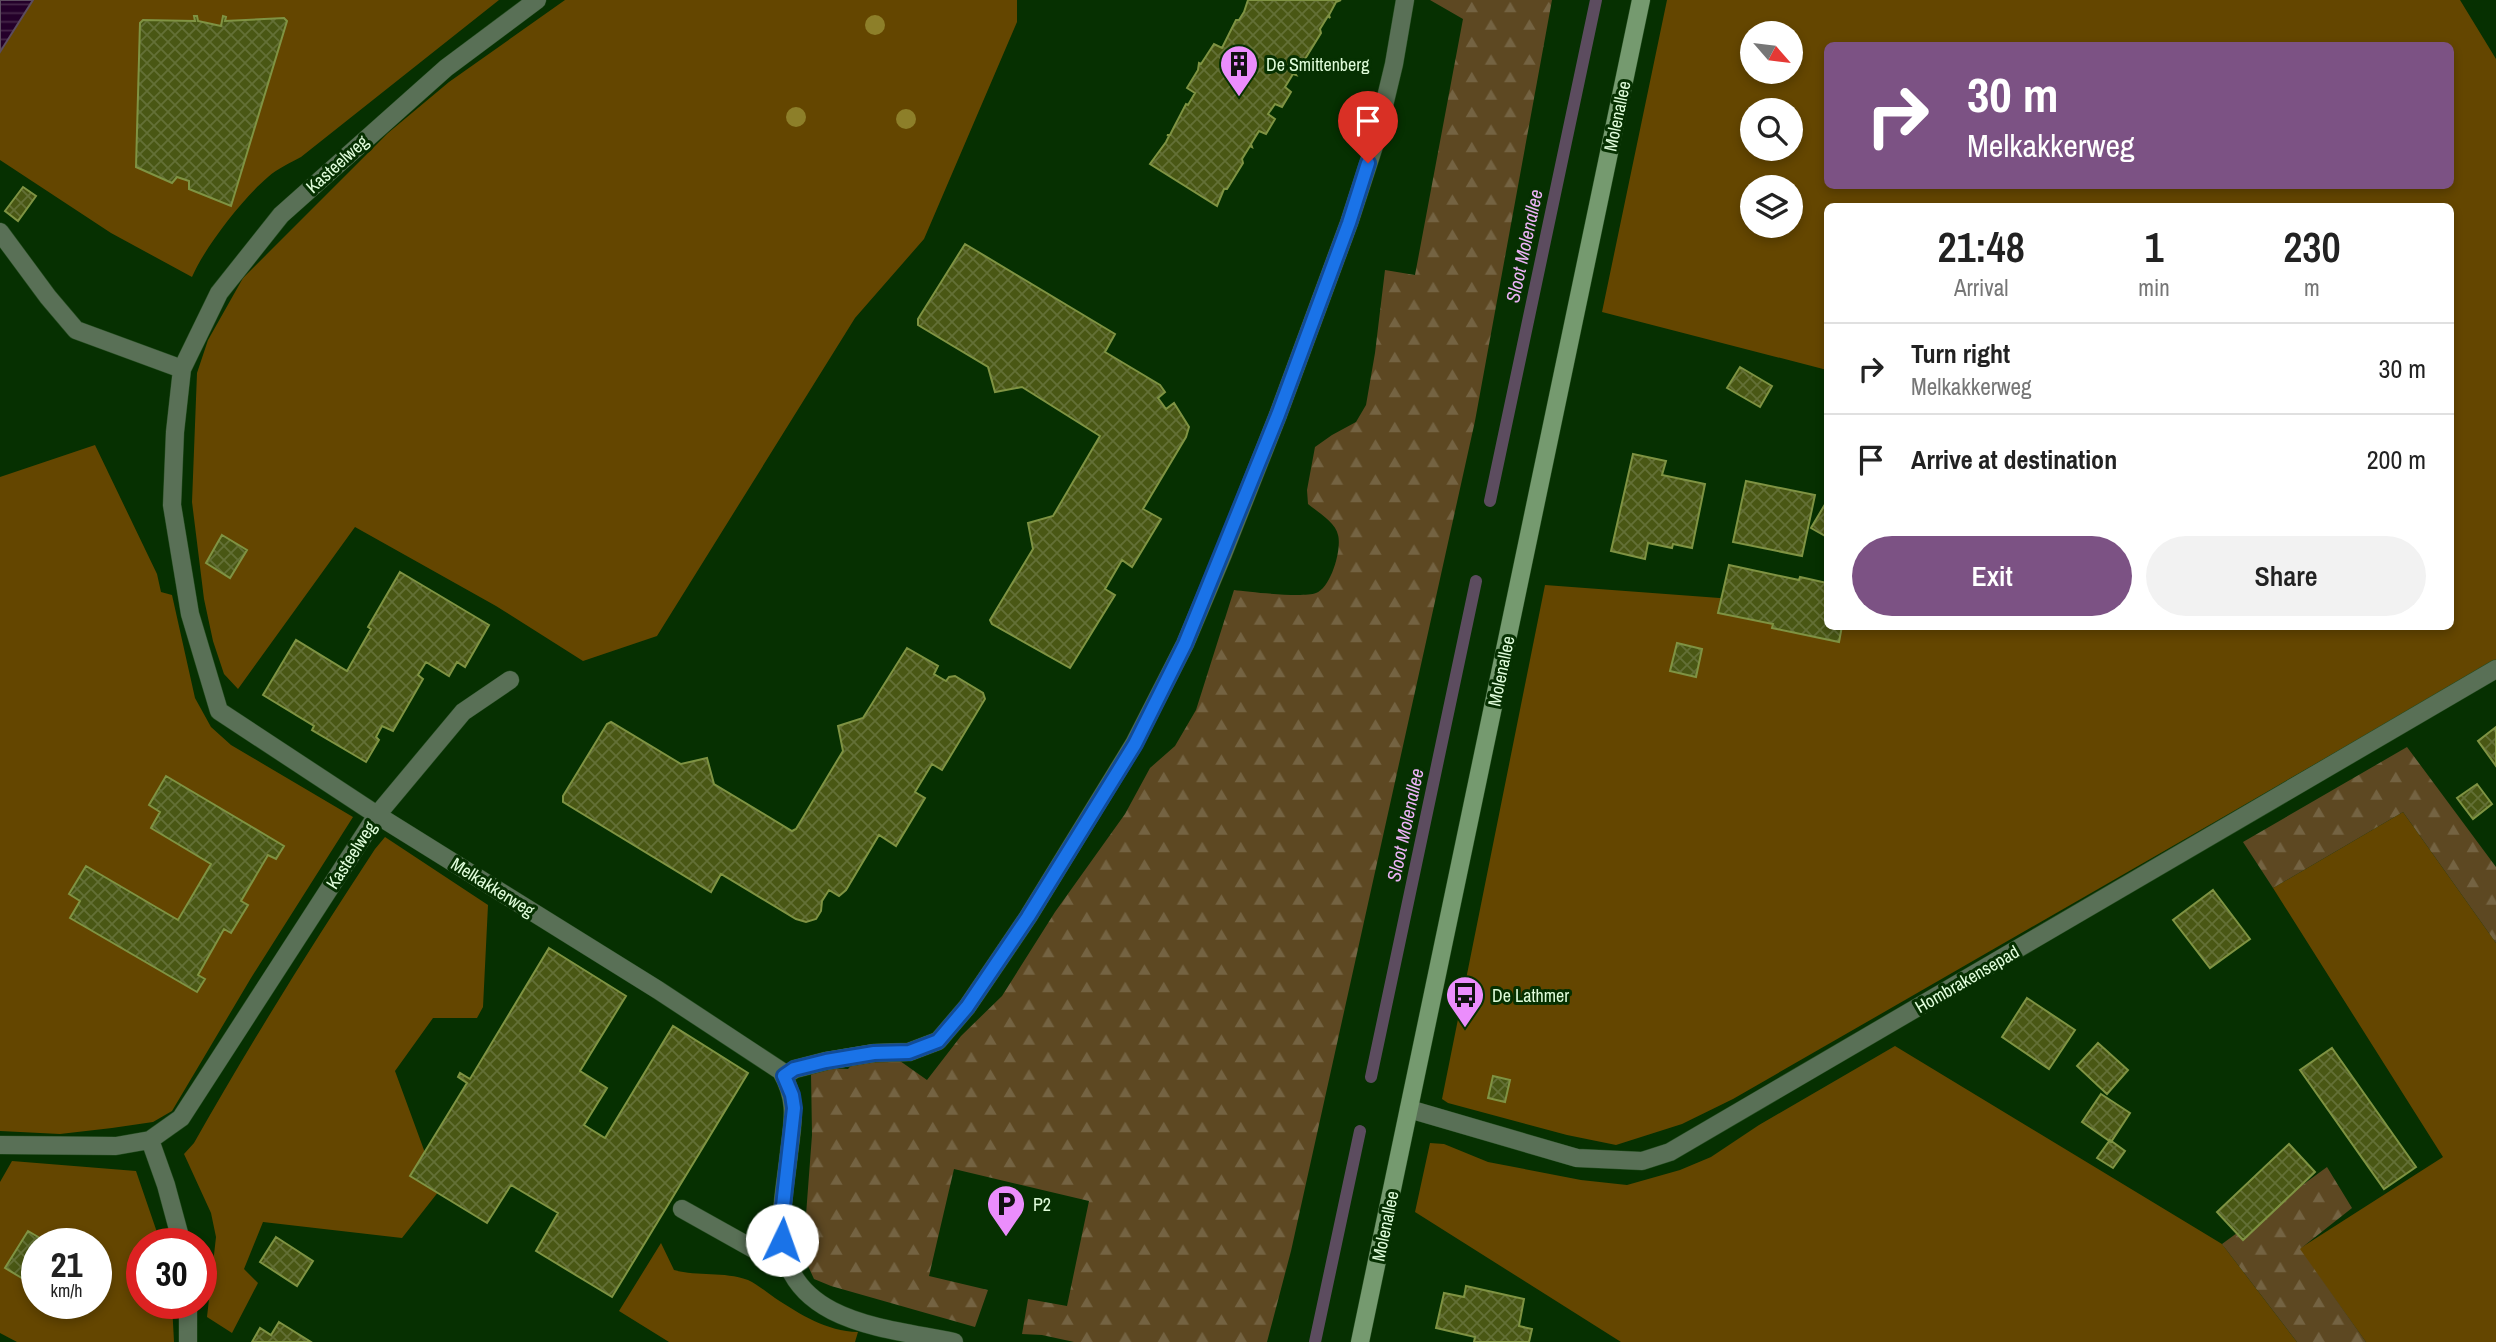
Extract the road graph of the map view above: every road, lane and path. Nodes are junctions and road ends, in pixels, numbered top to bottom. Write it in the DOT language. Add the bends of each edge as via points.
graph roads {
  1 [pos="537,0"];
  2 [pos="1405,0"];
  3 [pos="1641,0"];
  4 [pos="0,232"];
  5 [pos="182,369"];
  6 [pos="2496,670"];
  7 [pos="510,680"];
  8 [pos="377,815"];
  9 [pos="784,1076"];
  10 [pos="1409,1109"];
  11 [pos="150,1140"];
  12 [pos="0,1145"];
  13 [pos="682,1209"];
  14 [pos="178,1228"];
  15 [pos="789,1265"];
  16 [pos="188,1319"];
  17 [pos="188,1342"];
  18 [pos="954,1342"];
  19 [pos="1360,1342"];
  1 -- 5 [label="street, Kasteelweg" via="446,68 281,215 219,293"];
  2 -- 9 [label="street" via="1378,130 1349,223 1223,554 1135,744 1028,917 938,1041 909,1052 826,1061"];
  3 -- 10 [label="main road, Molenallee"];
  4 -- 5 [label="street" via="76,330"];
  5 -- 8 [label="street, Kasteelweg" via="172,505 190,614 219,711"];
  6 -- 10 [label="street, Hombrakensepad" via="1670,1152 1642,1161 1577,1158"];
  7 -- 8 [label="street" via="463,712"];
  8 -- 9 [label="street, Melkakkerweg" via="658,989 769,1061"];
  8 -- 11 [label="street, Kasteelweg" via="181,1118"];
  9 -- 15 [label="street" via="794,1108 782,1215"];
  10 -- 19 [label="main road, Molenallee"];
  11 -- 12 [label="street, Kasteelweg" via="116,1146"];
  11 -- 14 [label="street"];
  13 -- 15 [label="street"];
  15 -- 18 [label="street" via="810,1297 842,1317"];
  16 -- 17 [label="street"];
}
